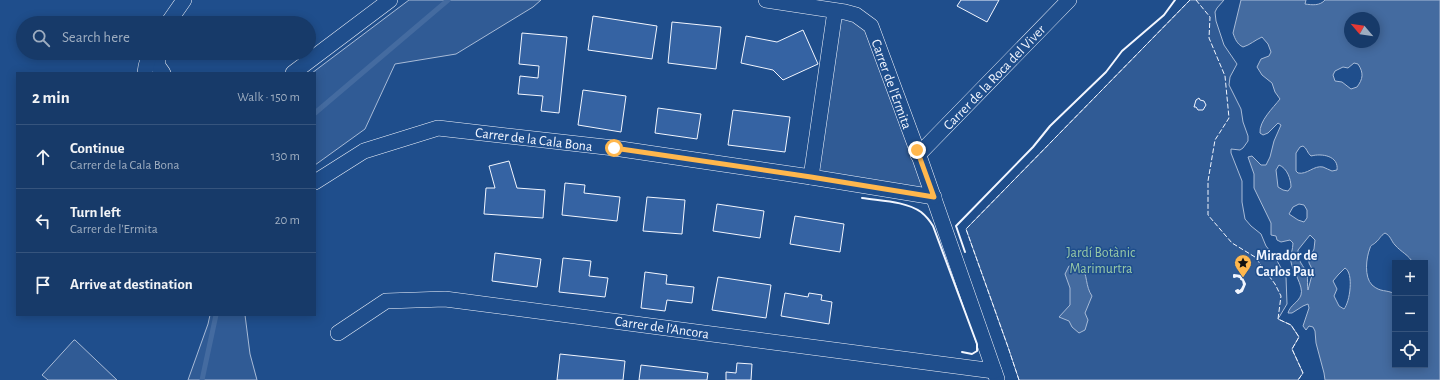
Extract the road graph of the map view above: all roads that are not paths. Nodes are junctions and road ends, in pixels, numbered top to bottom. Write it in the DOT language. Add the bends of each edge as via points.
graph roads {
  1 [pos="184,0"];
  2 [pos="390,0"];
  3 [pos="766,0"];
  4 [pos="1069,0"];
  5 [pos="835,11"];
  6 [pos="173,16"];
  7 [pos="316,56"];
  8 [pos="148,60"];
  9 [pos="158,60"];
  10 [pos="310,60"];
  11 [pos="145,72"];
  12 [pos="162,72"];
  13 [pos="294,72"];
  14 [pos="918,155"];
  15 [pos="811,177"];
  16 [pos="316,181"];
  17 [pos="934,197"];
  18 [pos="338,333"];
  19 [pos="996,376"];
  1 -- 6 [label="street"];
  2 -- 7 [label="street"];
  3 -- 5 [label="street, Carrer de l'Ermita"];
  4 -- 14 [label="street, Carrer de la Roca del Viver"];
  5 -- 14 [label="street, Carrer de l'Ermita" via="856,15 871,26"];
  5 -- 15 [label="street"];
  8 -- 11 [label="street"];
  9 -- 12 [label="street"];
  10 -- 13 [label="street"];
  14 -- 17 [label="street, Carrer de l'Ermita"];
  15 -- 16 [label="street, Carrer de la Cala Bona" via="614,148 438,128 364,151"];
  15 -- 17 [label="street, Carrer de la Cala Bona"];
  17 -- 19 [label="street, Carrer de l'Ermita"];
  18 -- 19 [label="street, Carrer de l'Ancora" via="386,301 445,299"];
}
